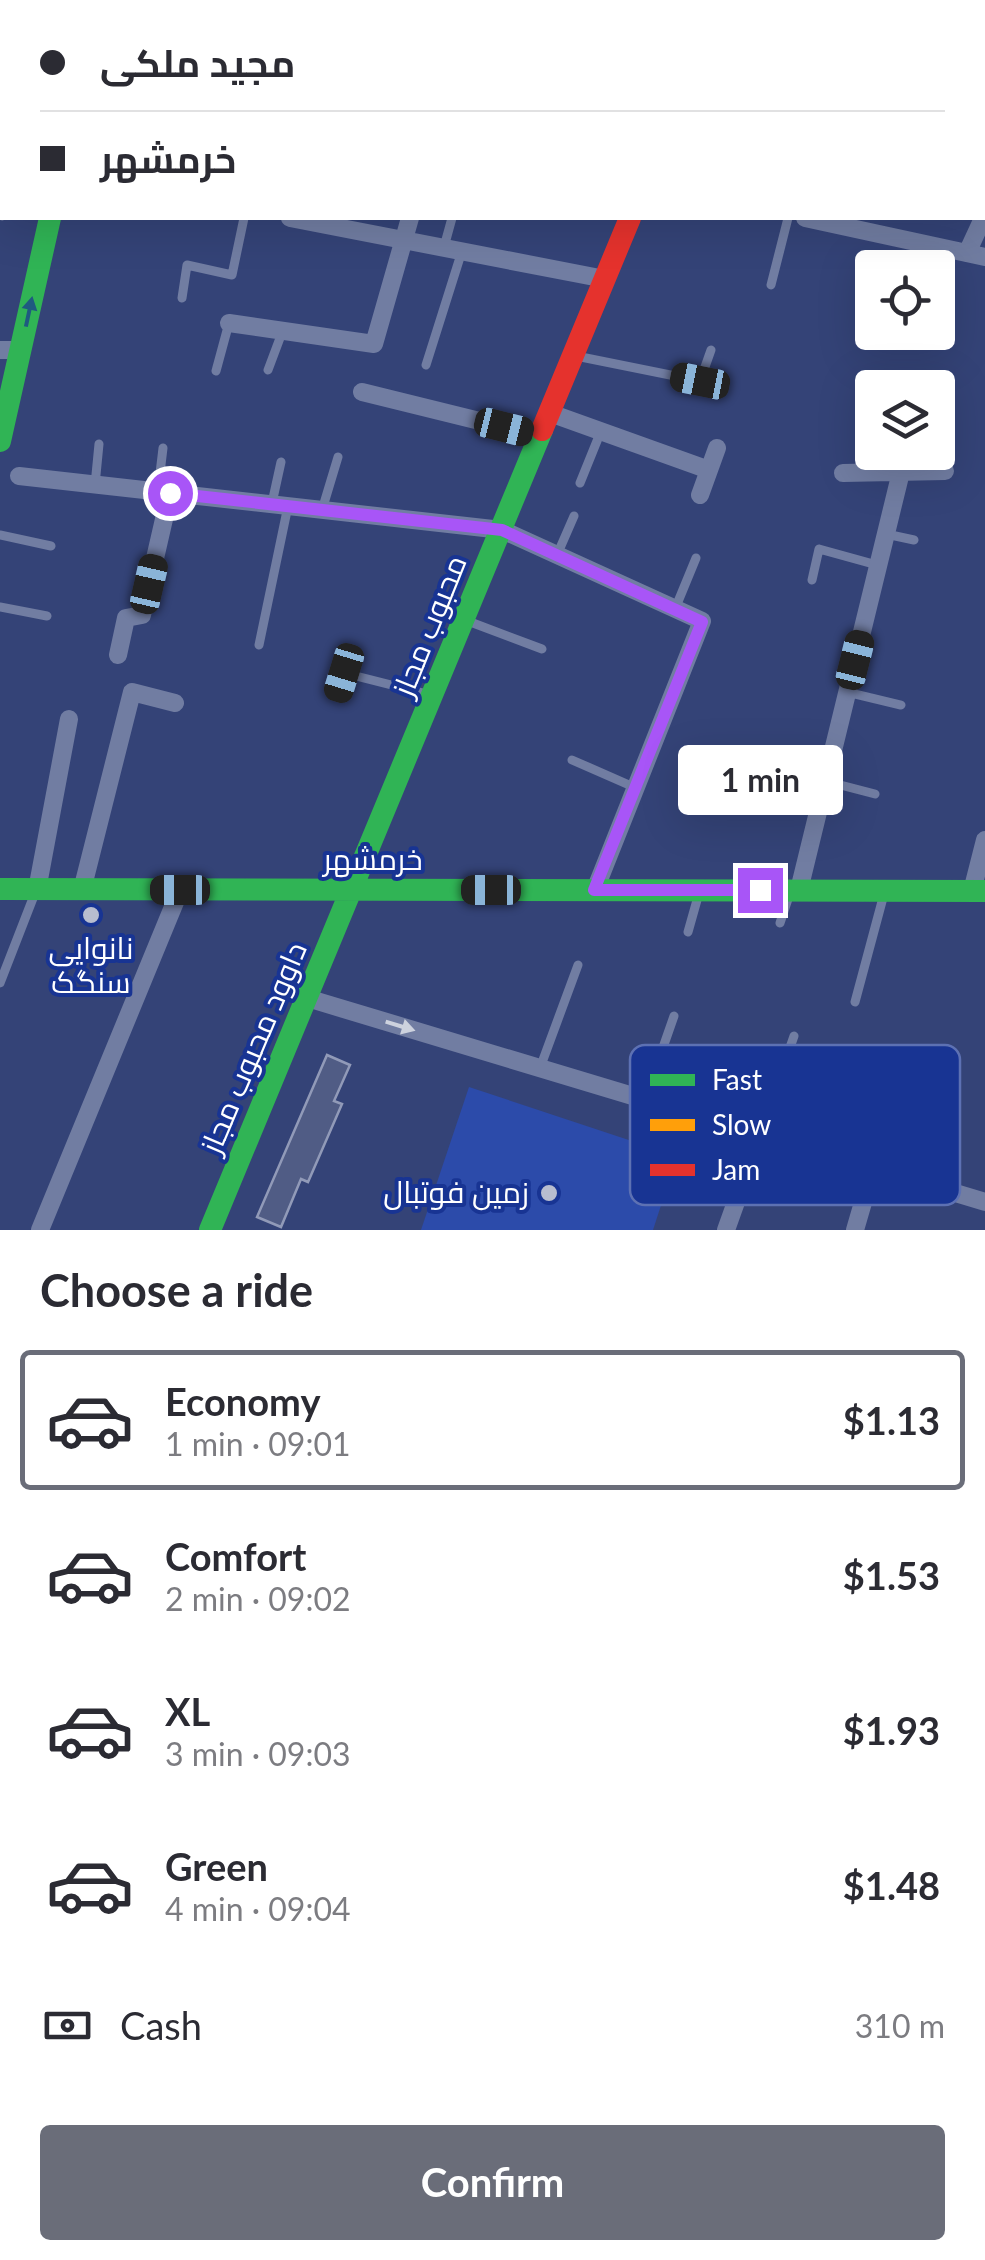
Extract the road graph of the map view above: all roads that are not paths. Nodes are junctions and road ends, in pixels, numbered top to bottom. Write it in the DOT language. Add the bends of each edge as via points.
graph roads {
  1 [pos="49,220"];
  2 [pos="244,220"];
  3 [pos="300,220"];
  4 [pos="409,220"];
  5 [pos="452,220"];
  6 [pos="629,220"];
  7 [pos="787,220"];
  8 [pos="984,220"];
  9 [pos="852,222"];
  10 [pos="404,240"];
  11 [pos="453,249"];
  12 [pos="976,255"];
  13 [pos="605,278"];
  14 [pos="771,285"];
  15 [pos="182,298"];
  16 [pos="229,323"];
  17 [pos="283,330"];
  18 [pos="10,350"];
  19 [pos="711,350"];
  20 [pos="573,356"];
  21 [pos="426,365"];
  22 [pos="268,370"];
  23 [pos="216,372"];
  24 [pos="362,392"];
  25 [pos="550,413"];
  26 [pos="601,431"];
  27 [pos="540,436"];
  28 [pos="0,441"];
  29 [pos="99,444"];
  30 [pos="162,448"];
  31 [pos="717,448"];
  32 [pos="338,457"];
  33 [pos="281,462"];
  34 [pos="709,470"];
  35 [pos="901,472"];
  36 [pos="946,472"];
  37 [pos="844,473"];
  38 [pos="19,476"];
  39 [pos="580,483"];
  40 [pos="95,485"];
  41 [pos="164,492"];
  42 [pos="700,495"];
  43 [pos="280,505"];
  44 [pos="322,510"];
  45 [pos="574,516"];
  46 [pos="502,530"];
  47 [pos="886,534"];
  48 [pos="0,535"];
  49 [pos="914,540"];
  50 [pos="51,546"];
  51 [pos="557,555"];
  52 [pos="696,558"];
  53 [pos="878,565"];
  54 [pos="812,580"];
  55 [pos="0,607"];
  56 [pos="675,609"];
  57 [pos="47,616"];
  58 [pos="465,620"];
  59 [pos="259,645"];
  60 [pos="542,649"];
  61 [pos="118,655"];
  62 [pos="847,692"];
  63 [pos="338,694"];
  64 [pos="434,696"];
  65 [pos="175,703"];
  66 [pos="901,705"];
  67 [pos="69,719"];
  68 [pos="572,760"];
  69 [pos="825,781"];
  70 [pos="636,788"];
  71 [pos="875,794"];
  72 [pos="985,840"];
  73 [pos="0,890"];
  74 [pos="36,890"];
  75 [pos="82,890"];
  76 [pos="180,890"];
  77 [pos="354,890"];
  78 [pos="594,890"];
  79 [pos="700,890"];
  80 [pos="795,890"];
  81 [pos="884,890"];
  82 [pos="979,890"];
  83 [pos="780,923"];
  84 [pos="688,932"];
  85 [pos="578,964"];
  86 [pos="0,983"];
  87 [pos="306,998"];
  88 [pos="855,1002"];
  89 [pos="674,1016"];
  90 [pos="794,1036"];
  91 [pos="664,1045"];
  92 [pos="791,1045"];
  93 [pos="540,1068"];
  94 [pos="630,1095"];
  95 [pos="960,1194"];
  96 [pos="985,1202"];
  97 [pos="735,1205"];
  98 [pos="860,1205"];
  99 [pos="40,1230"];
  100 [pos="210,1230"];
  101 [pos="726,1230"];
  102 [pos="855,1230"];
  18 -- 1 [label="street, one-way"];
  2 -- 15 [label="lane" via="232,275 187,265"];
  3 -- 10 [label="street"];
  4 -- 10 [label="street"];
  5 -- 11 [label="lane"];
  6 -- 13 [label="street, محبوب مجاز"];
  7 -- 14 [label="lane"];
  8 -- 12 [label="street"];
  9 -- 12 [label="street"];
  10 -- 11 [label="street"];
  10 -- 17 [label="street" via="374,344"];
  11 -- 13 [label="street"];
  11 -- 21 [label="lane"];
  13 -- 20 [label="street, محبوب مجاز"];
  16 -- 17 [label="street"];
  16 -- 23 [label="lane"];
  17 -- 22 [label="lane"];
  18 -- 28 [label="street"];
  19 -- 20 [label="lane" via="700,381"];
  20 -- 25 [label="street, محبوب مجاز"];
  24 -- 27 [label="street"];
  25 -- 26 [label="street"];
  25 -- 27 [label="street, محبوب مجاز"];
  26 -- 34 [label="street"];
  26 -- 39 [label="lane"];
  27 -- 46 [label="street, محبوب مجاز"];
  29 -- 40 [label="lane"];
  30 -- 41 [label="lane"];
  31 -- 34 [label="street"];
  32 -- 44 [label="lane"];
  33 -- 43 [label="lane"];
  34 -- 42 [label="street"];
  35 -- 36 [label="street"];
  35 -- 37 [label="street"];
  35 -- 47 [label="street"];
  38 -- 40 [label="street"];
  40 -- 41 [label="street"];
  41 -- 43 [label="street"];
  41 -- 61 [label="street" via="142,614 126,618"];
  43 -- 44 [label="street"];
  43 -- 59 [label="lane"];
  44 -- 46 [label="street"];
  45 -- 51 [label="lane"];
  46 -- 51 [label="street"];
  46 -- 58 [label="street, محبوب مجاز"];
  47 -- 49 [label="lane"];
  47 -- 53 [label="street"];
  48 -- 50 [label="lane"];
  51 -- 56 [label="street"];
  52 -- 56 [label="lane"];
  53 -- 54 [label="lane" via="820,549"];
  53 -- 62 [label="street"];
  55 -- 57 [label="lane"];
  56 -- 70 [label="street" via="702,622"];
  58 -- 60 [label="lane"];
  58 -- 64 [label="street, محبوب مجاز"];
  62 -- 66 [label="lane"];
  62 -- 69 [label="street"];
  63 -- 64 [label="lane" via="344,673"];
  64 -- 77 [label="street, محبوب مجاز"];
  65 -- 75 [label="street" via="132,692"];
  67 -- 74 [label="street"];
  68 -- 70 [label="lane"];
  69 -- 71 [label="lane"];
  69 -- 80 [label="street"];
  70 -- 78 [label="street"];
  72 -- 82 [label="street"];
  73 -- 74 [label="street, خرمشهر"];
  74 -- 75 [label="street, خرمشهر"];
  74 -- 86 [label="lane"];
  75 -- 76 [label="street, خرمشهر"];
  76 -- 77 [label="street, خرمشهر"];
  76 -- 99 [label="street"];
  77 -- 78 [label="street, خرمشهر"];
  77 -- 87 [label="street, داوود محبوب مجاز"];
  78 -- 79 [label="street, خرمشهر"];
  79 -- 80 [label="street, خرمشهر"];
  79 -- 84 [label="lane"];
  80 -- 81 [label="street, خرمشهر"];
  80 -- 83 [label="lane"];
  81 -- 82 [label="street, خرمشهر"];
  81 -- 88 [label="lane"];
  85 -- 93 [label="lane"];
  87 -- 93 [label="street, one-way"];
  87 -- 100 [label="street, داوود محبوب مجاز"];
  89 -- 91 [label="lane"];
  90 -- 92 [label="lane"];
  93 -- 94 [label="street"];
  95 -- 96 [label="street"];
  97 -- 101 [label="street"];
  98 -- 102 [label="street"];
}
